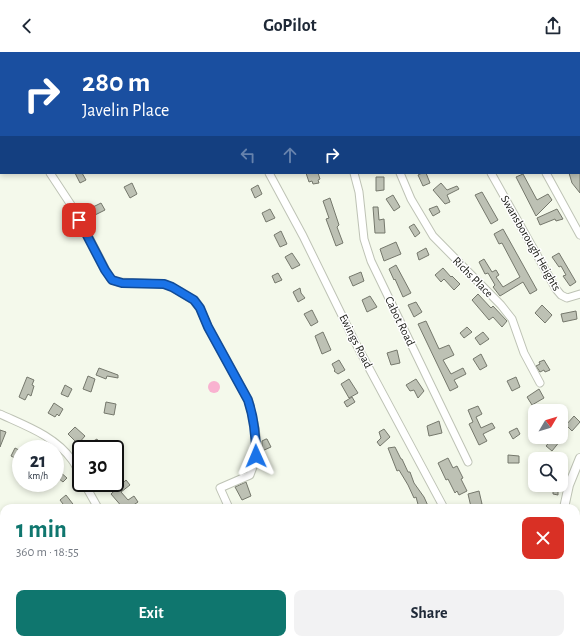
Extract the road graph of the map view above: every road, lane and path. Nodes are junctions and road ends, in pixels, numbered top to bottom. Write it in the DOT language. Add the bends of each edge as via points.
graph roads {
  1 [pos="51,174"];
  2 [pos="270,174"];
  3 [pos="354,174"];
  4 [pos="400,174"];
  5 [pos="491,174"];
  6 [pos="547,174"];
  7 [pos="580,235"];
  8 [pos="580,294"];
  9 [pos="540,383"];
  10 [pos="0,414"];
  11 [pos="580,458"];
  12 [pos="72,460"];
  13 [pos="468,462"];
  14 [pos="89,492"];
  15 [pos="96,504"];
  16 [pos="227,504"];
  17 [pos="442,504"];
  18 [pos="565,504"];
  1 -- 16 [label="street" via="77,214 112,280 164,284 194,300 200,308 248,400 256,442 256,456 250,475 220,488"];
  2 -- 17 [label="street, Ewings Road"];
  3 -- 13 [label="street, Cabot Road" via="360,196 364,239 371,261"];
  4 -- 9 [label="street, Richs Place" via="411,199 433,236 512,319 524,352"];
  5 -- 8 [label="street, Swansborough Heights" via="556,289 567,298"];
  6 -- 7 [label="street"];
  10 -- 12 [label="street" via="52,439"];
  11 -- 18 [label="street" via="569,485"];
  14 -- 15 [label="street"];
}
